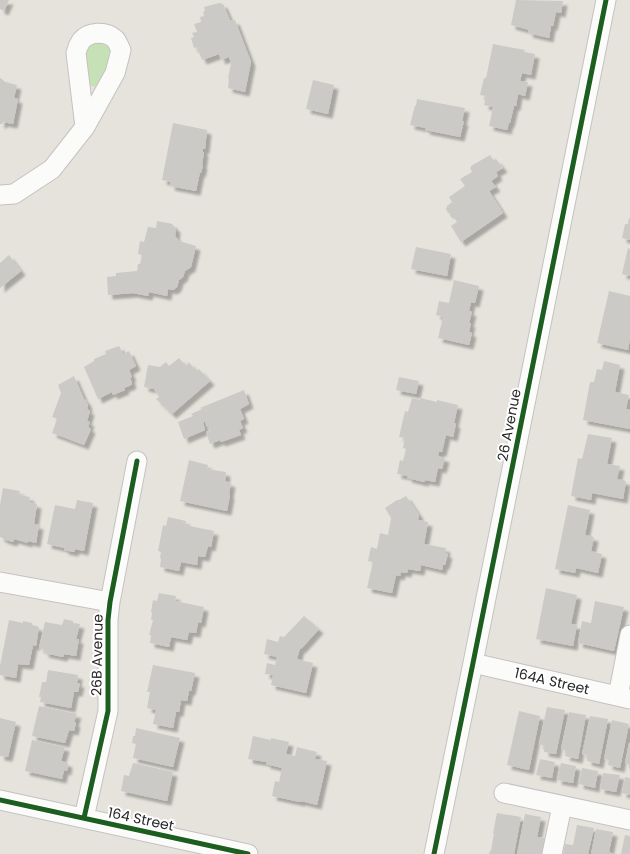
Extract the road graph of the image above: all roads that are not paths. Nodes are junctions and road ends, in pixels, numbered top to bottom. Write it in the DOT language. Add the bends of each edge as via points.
graph roads {
  1 [pos="606,0"];
  2 [pos="85,128"];
  3 [pos="0,195"];
  4 [pos="137,461"];
  5 [pos="0,582"];
  6 [pos="110,602"];
  7 [pos="630,635"];
  8 [pos="473,663"];
  9 [pos="624,698"];
  10 [pos="504,793"];
  11 [pos="0,800"];
  12 [pos="562,806"];
  13 [pos="84,818"];
  14 [pos="630,820"];
  15 [pos="248,854"];
  16 [pos="434,854"];
  17 [pos="552,854"];
  1 -- 8 [label="street, 26 Avenue"];
  2 -- 3 [label="street" via="52,170 14,194"];
  4 -- 6 [label="street, 26B Avenue"];
  5 -- 6 [label="street"];
  6 -- 13 [label="street, 26B Avenue" via="108,711"];
  7 -- 9 [label="street"];
  8 -- 9 [label="street, 164A Street"];
  8 -- 16 [label="street, 26 Avenue"];
  10 -- 12 [label="street"];
  11 -- 13 [label="street, 164 Street"];
  12 -- 14 [label="street"];
  12 -- 17 [label="street"];
  13 -- 15 [label="street, 164 Street"];
}
